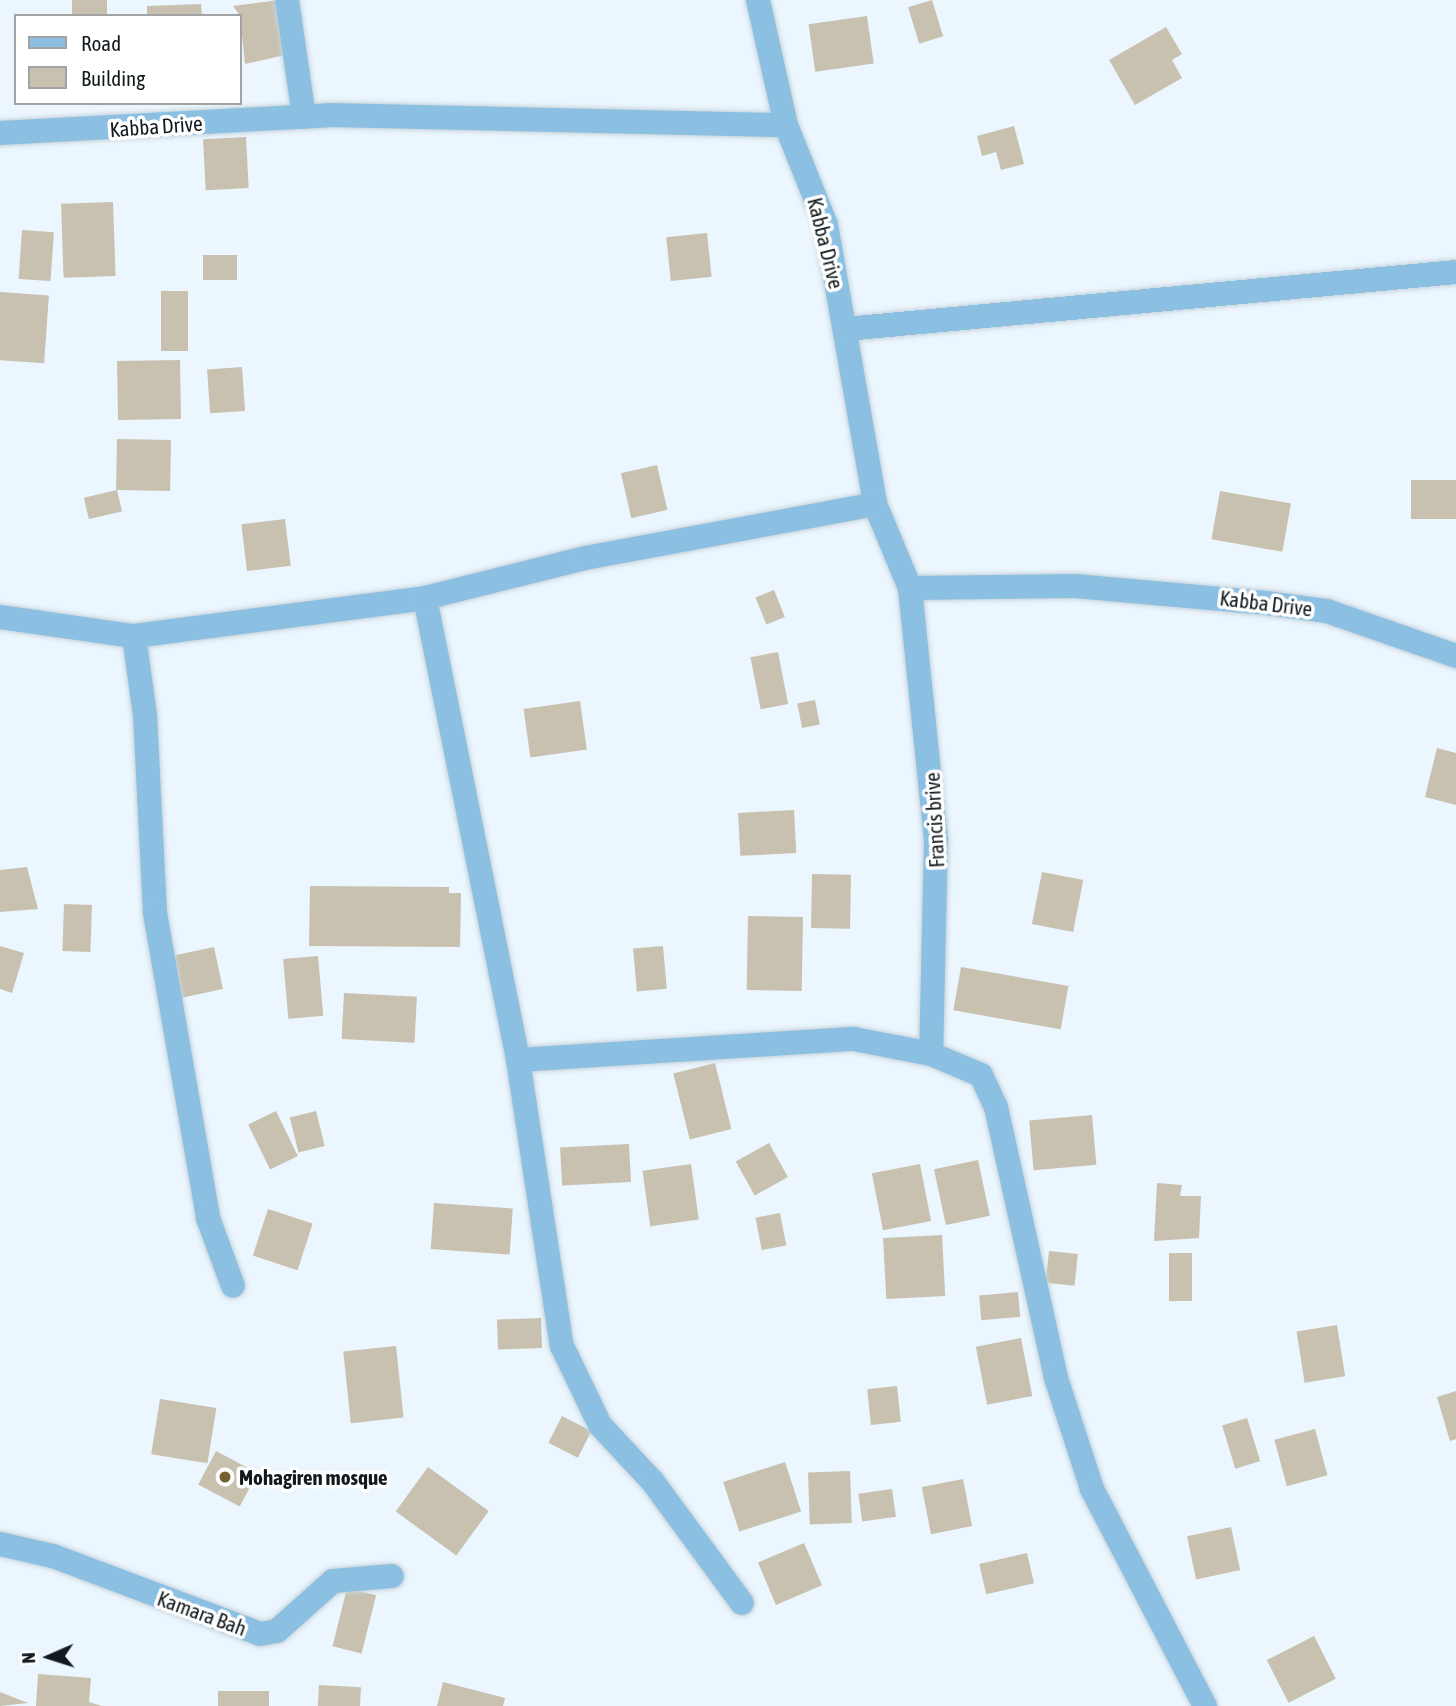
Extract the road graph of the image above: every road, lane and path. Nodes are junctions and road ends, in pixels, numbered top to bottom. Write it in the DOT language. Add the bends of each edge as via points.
graph roads {
  1 [pos="287,0"];
  2 [pos="758,0"];
  3 [pos="304,117"];
  4 [pos="786,125"];
  5 [pos="0,133"];
  6 [pos="1456,272"];
  7 [pos="846,329"];
  8 [pos="875,504"];
  9 [pos="910,588"];
  10 [pos="425,598"];
  11 [pos="0,617"];
  12 [pos="134,636"];
  13 [pos="1456,656"];
  14 [pos="931,1054"];
  15 [pos="518,1060"];
  16 [pos="233,1286"];
  17 [pos="0,1544"];
  18 [pos="392,1576"];
  19 [pos="742,1603"];
  20 [pos="1205,1706"];
  1 -- 3 [label="street"];
  2 -- 4 [label="street"];
  3 -- 4 [label="street, Kabba Drive"];
  3 -- 5 [label="street, Kabba Drive"];
  4 -- 7 [label="street, Kabba Drive" via="826,225"];
  6 -- 7 [label="street"];
  7 -- 8 [label="street, Kabba Drive"];
  8 -- 9 [label="street, Kabba Drive"];
  8 -- 10 [label="street" via="585,558"];
  9 -- 13 [label="street, Kabba Drive" via="1075,586 1266,603 1327,611"];
  9 -- 14 [label="street, Francis brive" via="936,840"];
  10 -- 12 [label="street"];
  10 -- 15 [label="street"];
  11 -- 12 [label="street"];
  12 -- 16 [label="street" via="145,715 155,913 208,1218"];
  14 -- 15 [label="street" via="854,1039"];
  14 -- 20 [label="street" via="981,1075 996,1107 1056,1378 1091,1489"];
  15 -- 19 [label="street" via="562,1346 580,1395"];
  17 -- 18 [label="street, Kamara Bah" via="53,1556 260,1634 277,1631 333,1581"];
}
